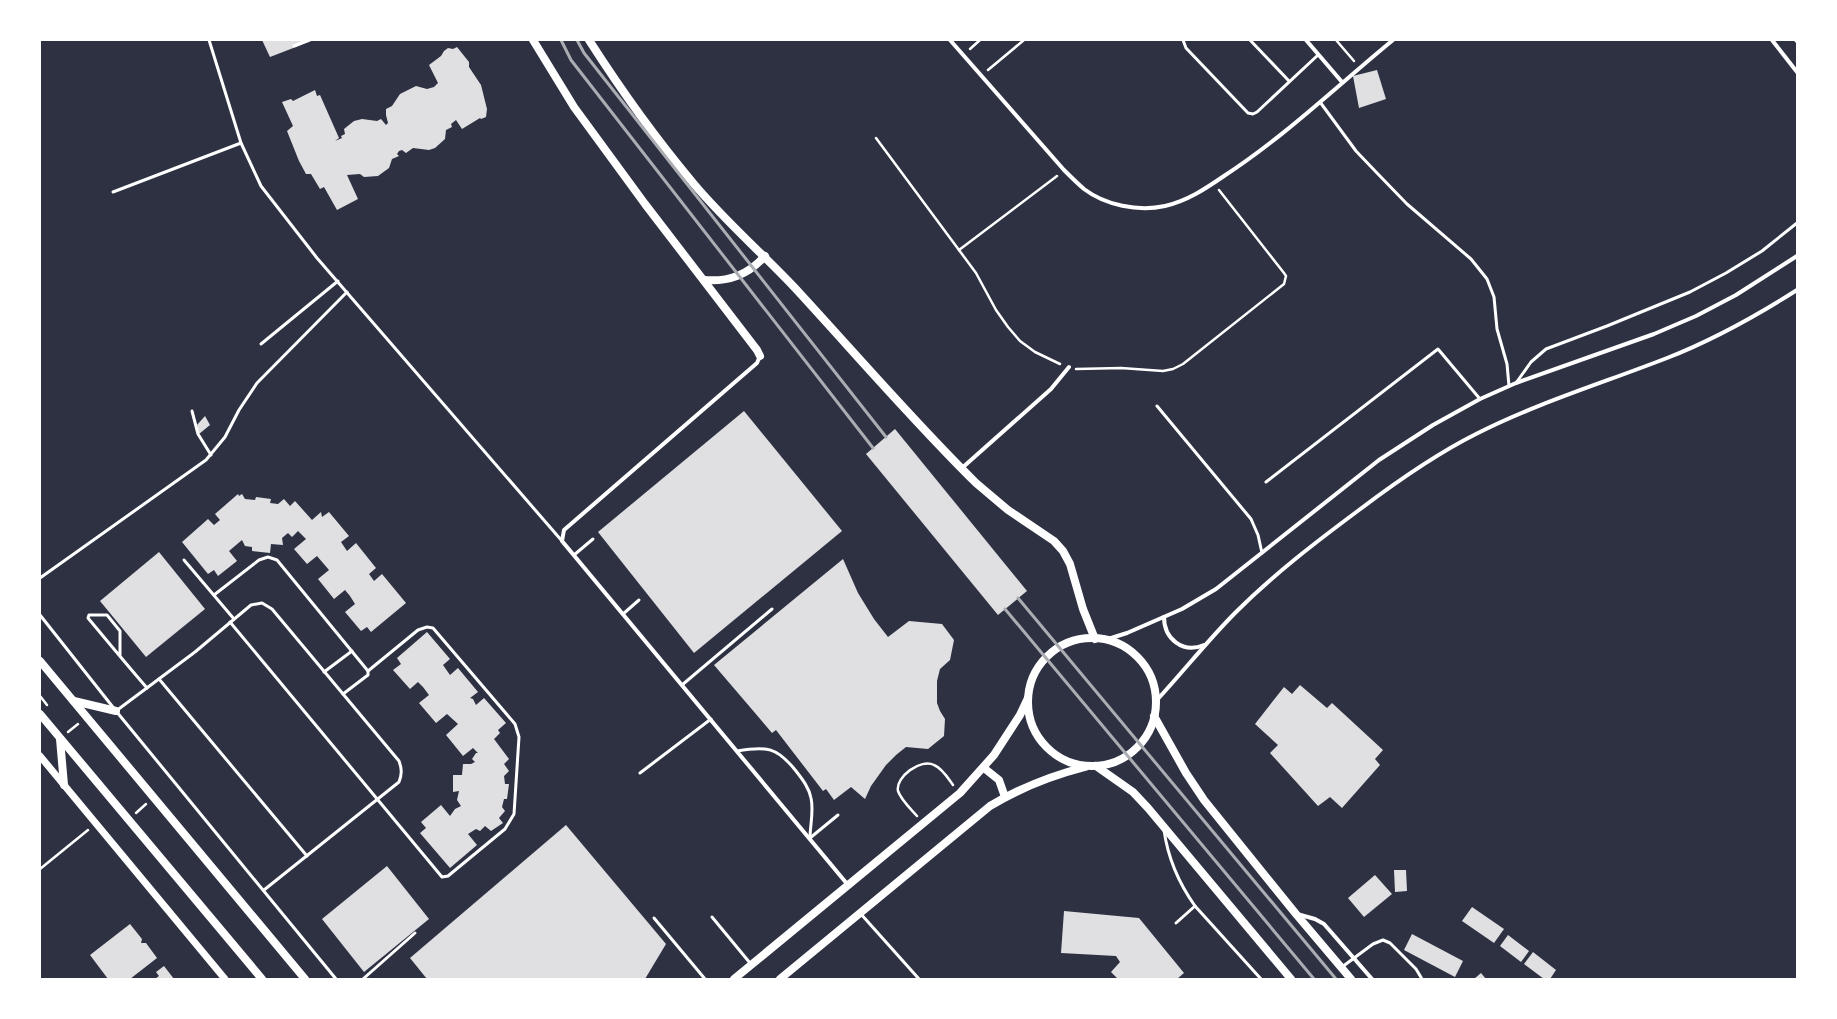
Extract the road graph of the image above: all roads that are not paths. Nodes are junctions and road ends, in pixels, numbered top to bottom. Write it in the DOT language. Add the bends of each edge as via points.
graph roads {
  1 [pos="209,40"];
  2 [pos="309,40"];
  3 [pos="533,40"];
  4 [pos="589,40"];
  5 [pos="950,40"];
  6 [pos="1183,40"];
  7 [pos="1250,40"];
  8 [pos="1306,40"];
  9 [pos="1393,40"];
  10 [pos="1772,40"];
  11 [pos="294,46"];
  12 [pos="1318,54"];
  13 [pos="1797,72"];
  14 [pos="1289,81"];
  15 [pos="1342,82"];
  16 [pos="1320,102"];
  17 [pos="241,144"];
  18 [pos="113,192"];
  19 [pos="1797,223"];
  20 [pos="765,256"];
  21 [pos="1797,256"];
  22 [pos="704,280"];
  23 [pos="338,281"];
  24 [pos="1797,290"];
  25 [pos="347,292"];
  26 [pos="261,344"];
  27 [pos="760,356"];
  28 [pos="1069,367"];
  29 [pos="1516,383"];
  30 [pos="1509,386"];
  31 [pos="1480,399"];
  32 [pos="1157,406"];
  33 [pos="192,411"];
  34 [pos="211,455"];
  35 [pos="961,468"];
  36 [pos="1266,482"];
  37 [pos="593,539"];
  38 [pos="562,541"];
  39 [pos="1262,553"];
  40 [pos="574,555"];
  41 [pos="184,560"];
  42 [pos="40,578"];
  43 [pos="214,595"];
  44 [pos="639,600"];
  45 [pos="772,609"];
  46 [pos="623,614"];
  47 [pos="40,615"];
  48 [pos="1164,617"];
  49 [pos="234,618"];
  50 [pos="230,622"];
  51 [pos="1095,638"];
  52 [pos="1108,639"];
  53 [pos="1206,644"];
  54 [pos="352,651"];
  55 [pos="120,656"];
  56 [pos="40,661"];
  57 [pos="368,670"];
  58 [pos="324,672"];
  59 [pos="159,679"];
  60 [pos="682,685"];
  61 [pos="147,688"];
  62 [pos="343,694"];
  63 [pos="1028,698"];
  64 [pos="74,701"];
  65 [pos="1156,701"];
  66 [pos="116,711"];
  67 [pos="40,714"];
  68 [pos="1154,716"];
  69 [pos="710,719"];
  70 [pos="60,739"];
  71 [pos="737,751"];
  72 [pos="40,756"];
  73 [pos="1093,766"];
  74 [pos="984,768"];
  75 [pos="640,773"];
  76 [pos="64,786"];
  77 [pos="1005,797"];
  78 [pos="377,800"];
  79 [pos="838,815"];
  80 [pos="1163,826"];
  81 [pos="810,838"];
  82 [pos="307,856"];
  83 [pos="848,885"];
  84 [pos="264,890"];
  85 [pos="1195,906"];
  86 [pos="860,913"];
  87 [pos="1296,914"];
  88 [pos="712,917"];
  89 [pos="654,918"];
  90 [pos="1176,923"];
  91 [pos="415,933"];
  92 [pos="1354,958"];
  93 [pos="751,965"];
  94 [pos="1341,968"];
  95 [pos="225,979"];
  96 [pos="262,979"];
  97 [pos="305,979"];
  98 [pos="336,979"];
  99 [pos="363,979"];
  100 [pos="706,979"];
  101 [pos="734,979"];
  102 [pos="780,979"];
  103 [pos="919,979"];
  104 [pos="1261,979"];
  105 [pos="1291,979"];
  106 [pos="1351,979"];
  107 [pos="1372,979"];
  108 [pos="1422,979"];
  1 -- 17 [label="lane"];
  2 -- 11 [label="lane"];
  3 -- 22 [label="main road" via="574,107"];
  4 -- 20 [label="main road" via="634,107 690,178 727,220"];
  5 -- 16 [label="street" via="1064,170 1084,189 1109,202 1136,208 1164,206 1190,198 1250,159"];
  6 -- 14 [label="lane" via="1186,48 1248,113 1257,112"];
  7 -- 14 [label="lane"];
  8 -- 12 [label="street"];
  9 -- 15 [label="street"];
  10 -- 13 [label="street"];
  12 -- 14 [label="lane"];
  12 -- 15 [label="street"];
  15 -- 16 [label="street"];
  16 -- 30 [label="lane" via="1377,173 1484,274 1494,297 1497,329 1507,364"];
  17 -- 18 [label="lane"];
  17 -- 23 [label="lane" via="261,186"];
  19 -- 29 [label="lane" via="1762,251 1690,292 1546,349 1531,362"];
  20 -- 22 [label="main road" via="748,272 738,277 727,280"];
  20 -- 35 [label="main road"];
  21 -- 29 [label="street" via="1742,291 1696,316 1654,334"];
  22 -- 27 [label="main road"];
  23 -- 25 [label="lane"];
  23 -- 26 [label="lane"];
  24 -- 53 [label="street" via="1737,326 1668,358 1559,397 1448,449 1393,485 1320,539 1235,612"];
  25 -- 34 [label="lane" via="257,383 225,437"];
  25 -- 38 [label="lane"];
  27 -- 38 [label="street" via="756,363 564,530"];
  28 -- 35 [label="street" via="1051,389"];
  29 -- 30 [label="street"];
  30 -- 31 [label="street"];
  31 -- 36 [label="lane" via="1438,349"];
  31 -- 39 [label="street" via="1379,460"];
  32 -- 39 [label="lane" via="1251,519"];
  33 -- 34 [label="lane" via="198,434"];
  34 -- 42 [label="lane"];
  35 -- 51 [label="main road" via="991,497 1043,532 1063,551 1070,564 1083,609"];
  37 -- 40 [label="lane"];
  38 -- 40 [label="street"];
  39 -- 48 [label="street" via="1216,589"];
  40 -- 46 [label="street"];
  41 -- 43 [label="lane"];
  43 -- 49 [label="lane"];
  43 -- 54 [label="lane" via="259,560 273,558 281,564"];
  44 -- 46 [label="lane"];
  45 -- 60 [label="lane"];
  46 -- 60 [label="street"];
  47 -- 66 [label="lane"];
  48 -- 52 [label="street" via="1128,634"];
  48 -- 53 [label="street" via="1167,632 1177,644 1192,648"];
  49 -- 50 [label="lane"];
  49 -- 58 [label="lane" via="251,605 268,605"];
  50 -- 59 [label="lane"];
  50 -- 78 [label="lane"];
  51 -- 52 [label="main road"];
  51 -- 63 [label="main road" via="1072,641 1058,647 1046,657 1031,683"];
  52 -- 65 [label="main road" via="1127,648 1142,662 1155,687"];
  53 -- 65 [label="street"];
  54 -- 57 [label="lane"];
  54 -- 58 [label="lane"];
  55 -- 55 [label="lane" via="88,618 89,615 106,615 120,631"];
  55 -- 61 [label="lane"];
  56 -- 64 [label="main road"];
  57 -- 62 [label="lane" via="368,674"];
  57 -- 78 [label="lane" via="418,630 433,628 515,724 519,737 514,814 505,829 448,876 442,877"];
  58 -- 62 [label="lane"];
  59 -- 61 [label="lane"];
  59 -- 82 [label="lane"];
  60 -- 69 [label="street"];
  61 -- 66 [label="lane"];
  62 -- 78 [label="lane" via="399,761 402,768 399,782"];
  63 -- 73 [label="main road" via="1033,726 1050,750 1075,764"];
  63 -- 74 [label="main road" via="1008,736"];
  64 -- 66 [label="main road"];
  64 -- 97 [label="main road"];
  65 -- 68 [label="main road"];
  66 -- 84 [label="lane"];
  67 -- 70 [label="main road"];
  68 -- 73 [label="main road" via="1143,741 1133,751 1110,764"];
  68 -- 87 [label="main road" via="1204,800"];
  69 -- 71 [label="street"];
  69 -- 75 [label="lane"];
  70 -- 76 [label="main road"];
  70 -- 96 [label="main road"];
  71 -- 81 [label="street"];
  71 -- 81 [label="lane" via="766,749 785,758 803,780 810,794"];
  72 -- 76 [label="street"];
  73 -- 77 [label="main road" via="1040,780"];
  73 -- 80 [label="main road" via="1133,792"];
  74 -- 77 [label="main road" via="999,780"];
  74 -- 83 [label="main road" via="960,793"];
  76 -- 95 [label="street"];
  77 -- 86 [label="main road" via="976,817"];
  78 -- 82 [label="lane"];
  79 -- 81 [label="lane"];
  80 -- 85 [label="lane" via="1175,874"];
  80 -- 105 [label="main road"];
  81 -- 83 [label="street"];
  82 -- 84 [label="lane"];
  83 -- 93 [label="main road"];
  84 -- 98 [label="lane"];
  85 -- 90 [label="lane"];
  85 -- 104 [label="lane"];
  86 -- 102 [label="main road"];
  86 -- 103 [label="lane"];
  87 -- 92 [label="street" via="1316,918 1324,924"];
  87 -- 94 [label="main road"];
  88 -- 93 [label="lane"];
  89 -- 100 [label="lane"];
  91 -- 99 [label="lane"];
  92 -- 94 [label="lane"];
  92 -- 107 [label="street"];
  92 -- 108 [label="lane" via="1379,940 1386,941 1416,969"];
  93 -- 101 [label="main road"];
  94 -- 106 [label="main road"];
}
